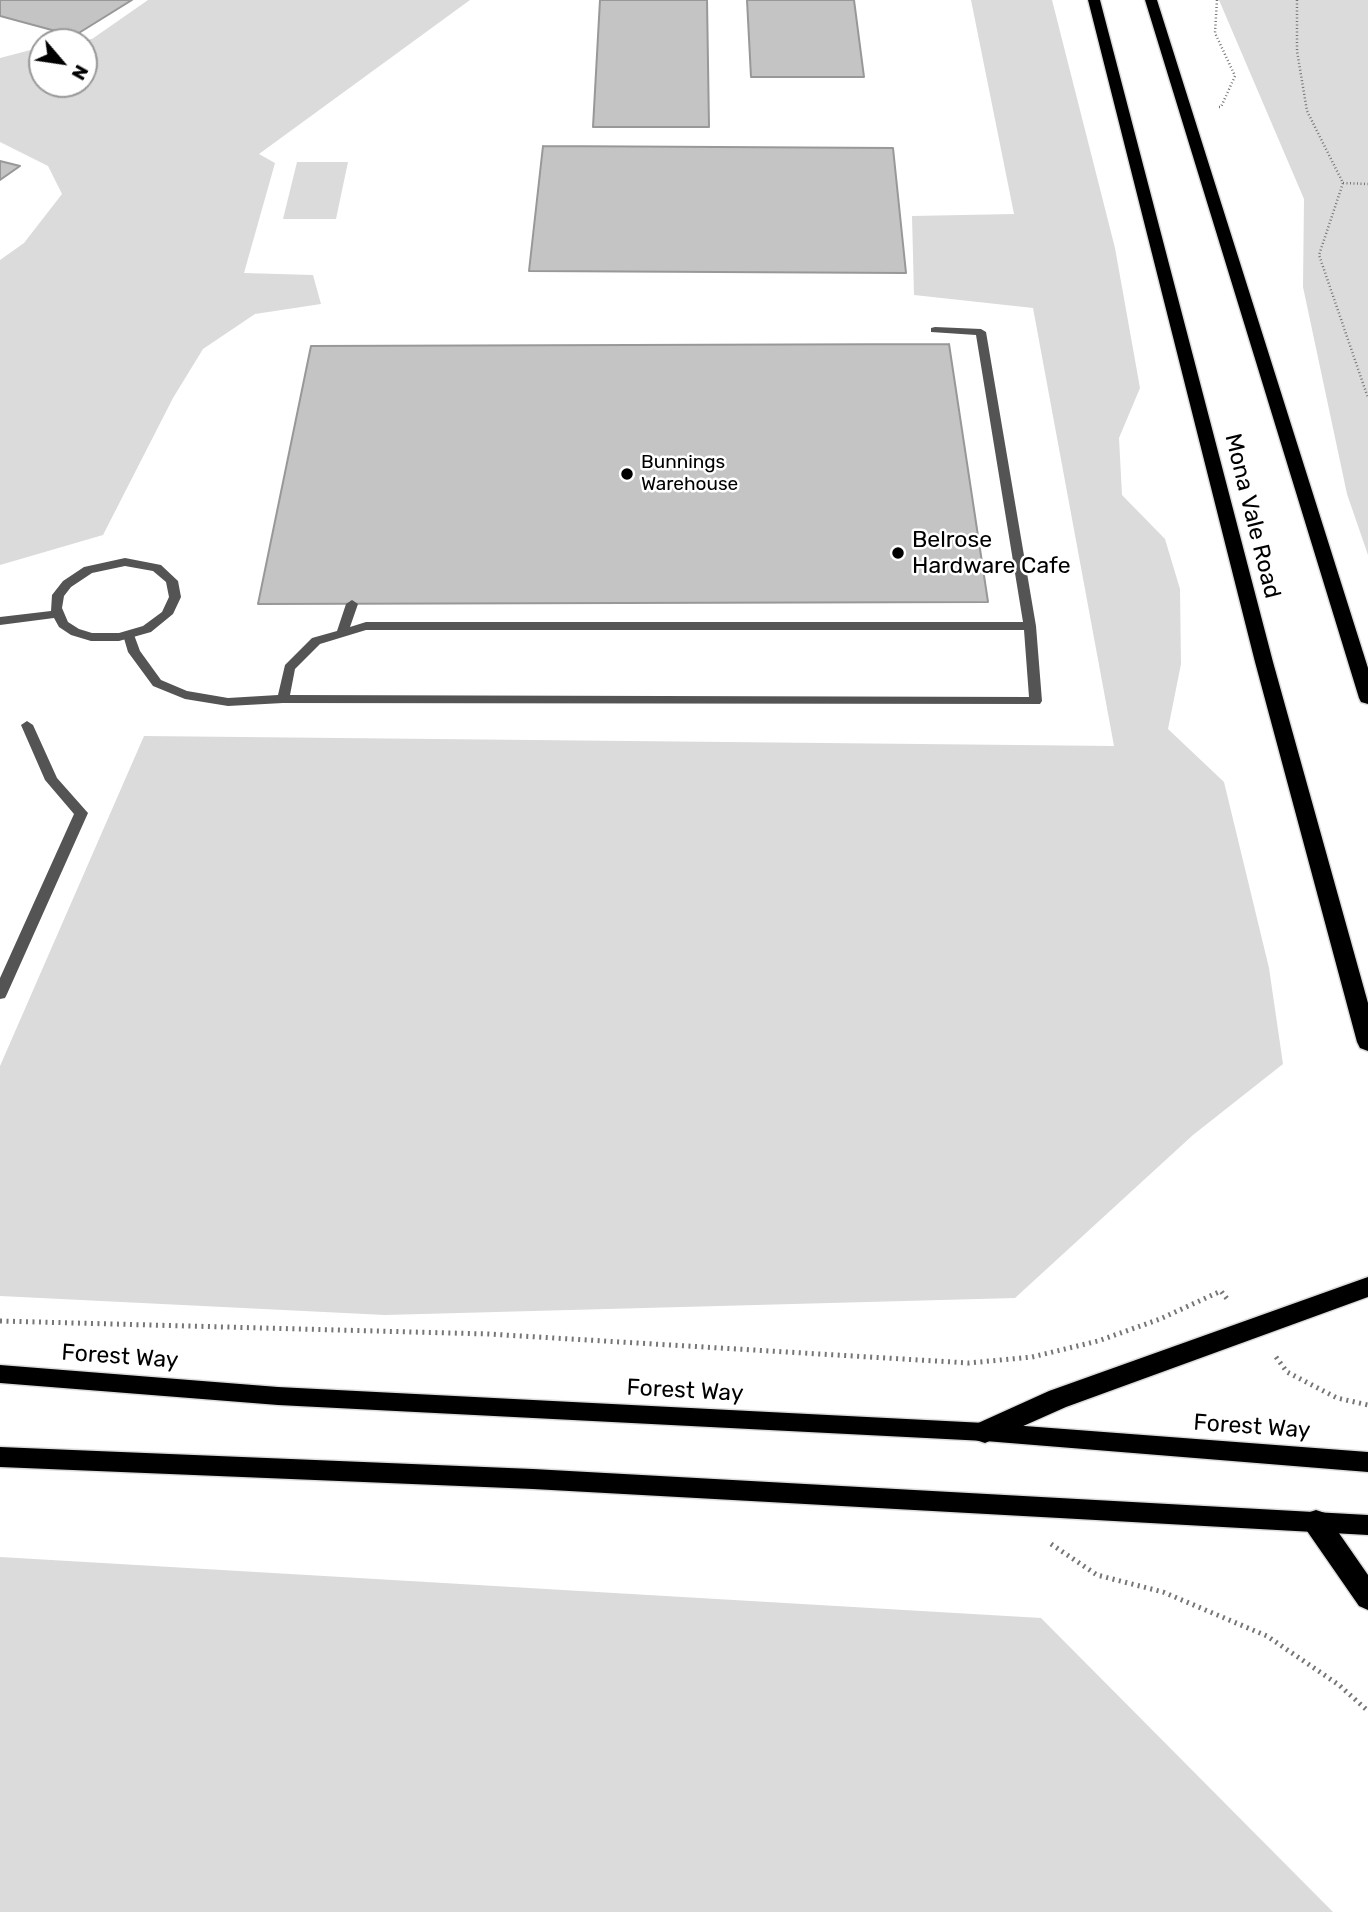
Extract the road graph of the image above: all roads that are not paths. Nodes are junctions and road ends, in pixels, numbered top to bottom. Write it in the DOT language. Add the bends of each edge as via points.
graph roads {
  1 [pos="1094,0"];
  2 [pos="1151,0"];
  3 [pos="935,330"];
  4 [pos="352,604"];
  5 [pos="56,614"];
  6 [pos="0,621"];
  7 [pos="1030,626"];
  8 [pos="342,633"];
  9 [pos="129,635"];
  10 [pos="1368,698"];
  11 [pos="283,699"];
  12 [pos="27,725"];
  13 [pos="0,995"];
  14 [pos="1368,1042"];
  15 [pos="1368,1287"];
  16 [pos="0,1374"];
  17 [pos="985,1433"];
  18 [pos="0,1457"];
  19 [pos="1368,1462"];
  20 [pos="1316,1522"];
  21 [pos="1368,1525"];
  22 [pos="1368,1597"];
  1 -- 14 [label="highway, Mona Vale Road" via="1264,662"];
  2 -- 10 [label="highway"];
  3 -- 7 [label="street" via="981,332"];
  4 -- 8 [label="street"];
  5 -- 6 [label="street"];
  5 -- 9 [label="street" via="68,629 82,635"];
  5 -- 9 [label="street" via="58,595 80,574 116,563 150,566 172,581 176,597 160,620"];
  7 -- 8 [label="street" via="366,626"];
  7 -- 11 [label="street" via="1036,701"];
  8 -- 11 [label="street" via="316,641 289,668"];
  9 -- 11 [label="street" via="134,652 158,684 185,695 228,702"];
  12 -- 13 [label="street" via="51,780 81,813"];
  15 -- 17 [label="highway" via="1058,1399"];
  16 -- 17 [label="main road, Forest Way" via="278,1396"];
  17 -- 19 [label="main road, Forest Way"];
  18 -- 20 [label="main road" via="519,1479"];
  20 -- 21 [label="main road"];
  20 -- 22 [label="highway"];
}
